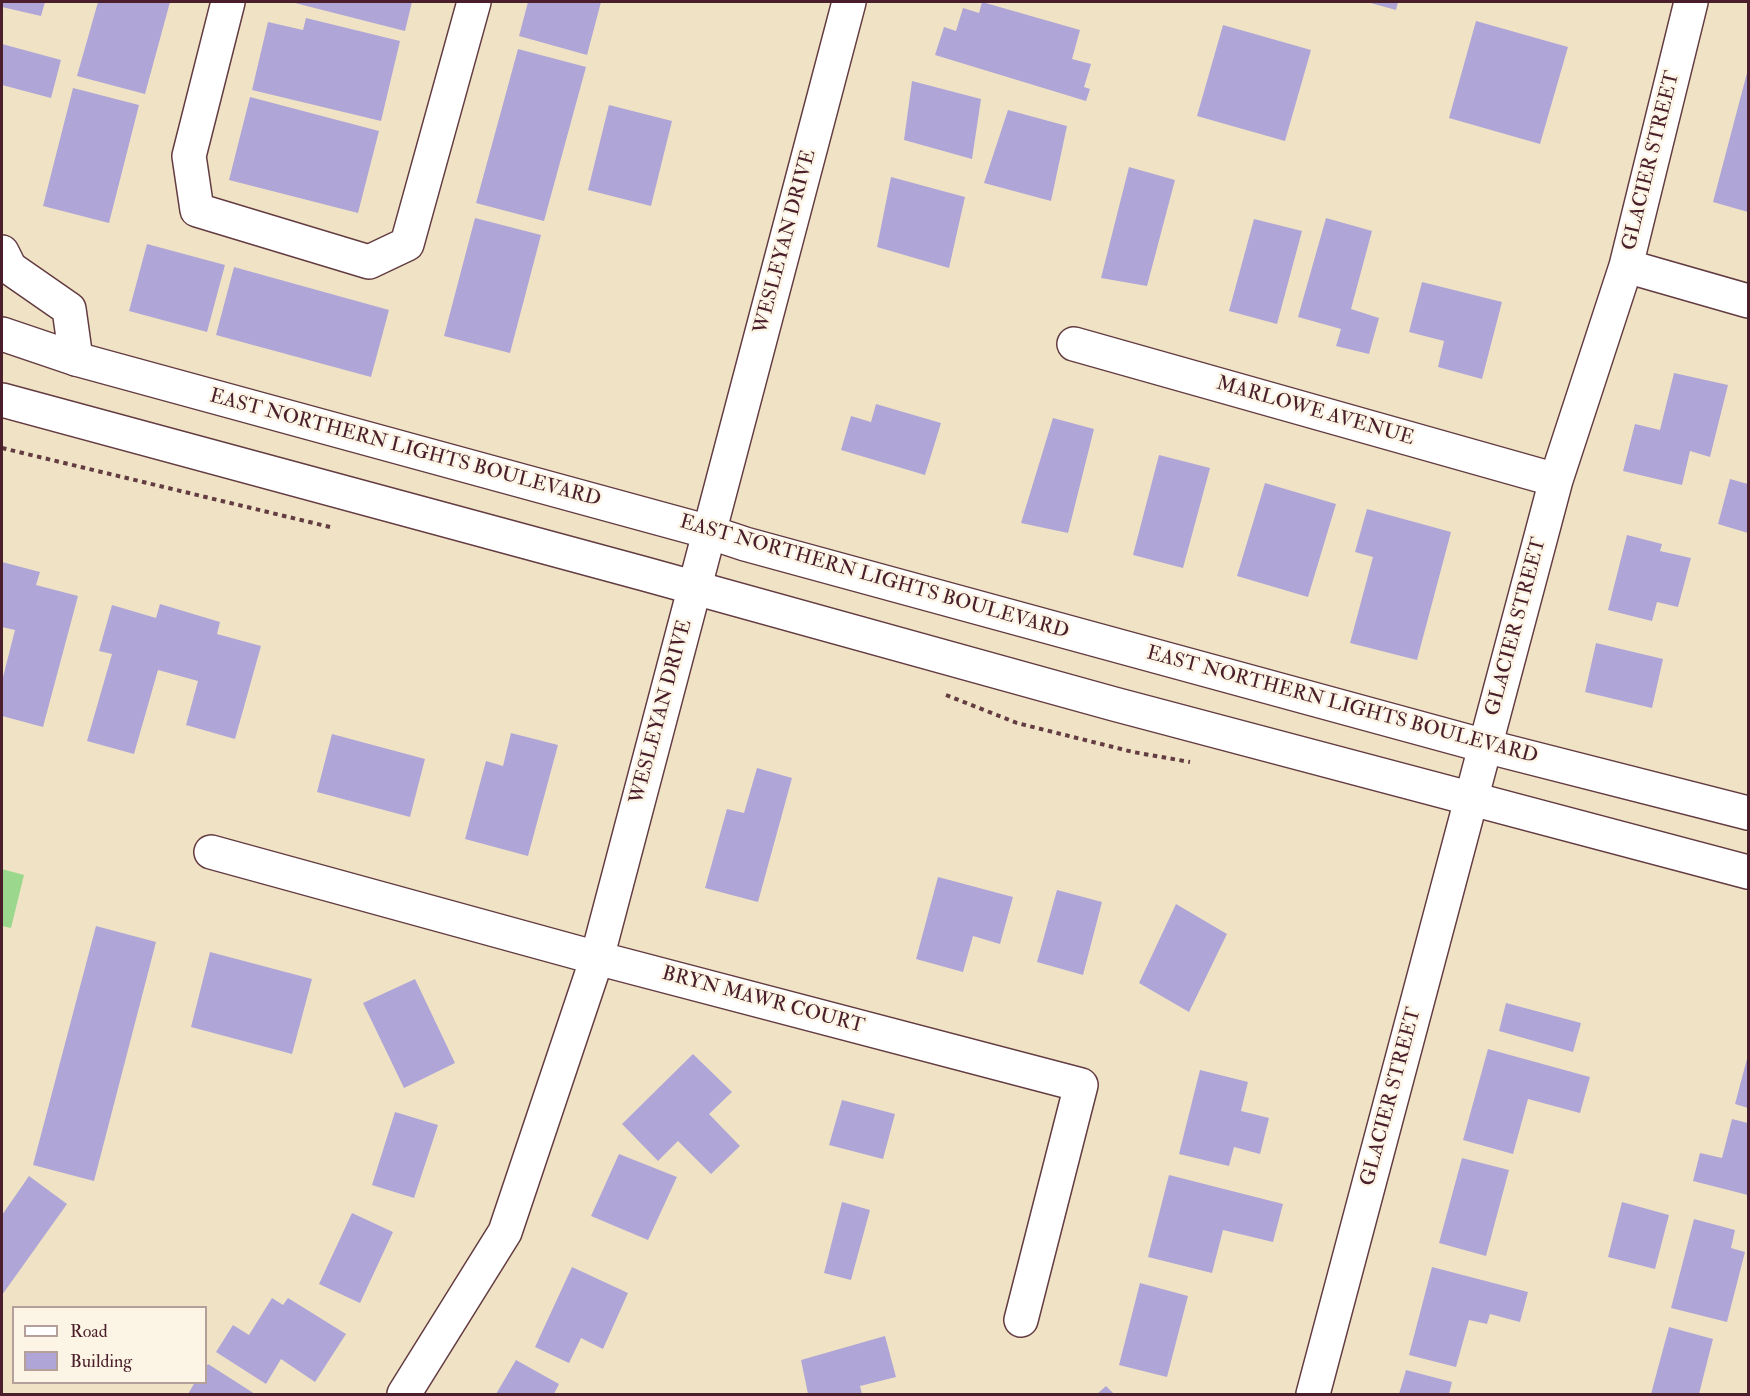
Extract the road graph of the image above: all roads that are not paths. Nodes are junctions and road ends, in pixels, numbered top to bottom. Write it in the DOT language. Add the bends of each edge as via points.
graph roads {
  1 [pos="228,2"];
  2 [pos="474,2"];
  3 [pos="849,2"];
  4 [pos="1691,2"];
  5 [pos="2,252"];
  6 [pos="1626,266"];
  7 [pos="1749,301"];
  8 [pos="2,334"];
  9 [pos="1074,344"];
  10 [pos="76,360"];
  11 [pos="2,400"];
  12 [pos="1556,480"];
  13 [pos="709,532"];
  14 [pos="694,589"];
  15 [pos="1485,746"];
  16 [pos="1472,798"];
  17 [pos="1749,813"];
  18 [pos="211,852"];
  19 [pos="1749,872"];
  20 [pos="597,958"];
  21 [pos="1021,1320"];
  22 [pos="404,1395"];
  23 [pos="1312,1395"];
  1 -- 2 [label="street" via="189,156 197,210 369,262 407,244"];
  3 -- 13 [label="street, WESLEYAN DRIVE"];
  4 -- 6 [label="street, GLACIER STREET"];
  5 -- 10 [label="street" via="10,268 69,309"];
  6 -- 7 [label="street"];
  6 -- 12 [label="street, GLACIER STREET"];
  8 -- 10 [label="street, EAST NORTHERN LIGHTS BOULEVARD"];
  9 -- 12 [label="street, MARLOWE AVENUE"];
  10 -- 13 [label="street, EAST NORTHERN LIGHTS BOULEVARD"];
  11 -- 14 [label="street"];
  12 -- 15 [label="street, GLACIER STREET"];
  13 -- 14 [label="street, WESLEYAN DRIVE"];
  13 -- 15 [label="street, EAST NORTHERN LIGHTS BOULEVARD"];
  14 -- 16 [label="street"];
  14 -- 20 [label="street, WESLEYAN DRIVE"];
  15 -- 16 [label="street, GLACIER STREET"];
  15 -- 17 [label="street, EAST NORTHERN LIGHTS BOULEVARD"];
  16 -- 19 [label="street"];
  16 -- 23 [label="street, GLACIER STREET"];
  18 -- 20 [label="street, BRYN MAWR COURT"];
  20 -- 21 [label="street, BRYN MAWR COURT" via="1081,1085"];
  20 -- 22 [label="street, WESLEYAN DRIVE" via="505,1232"];
}
